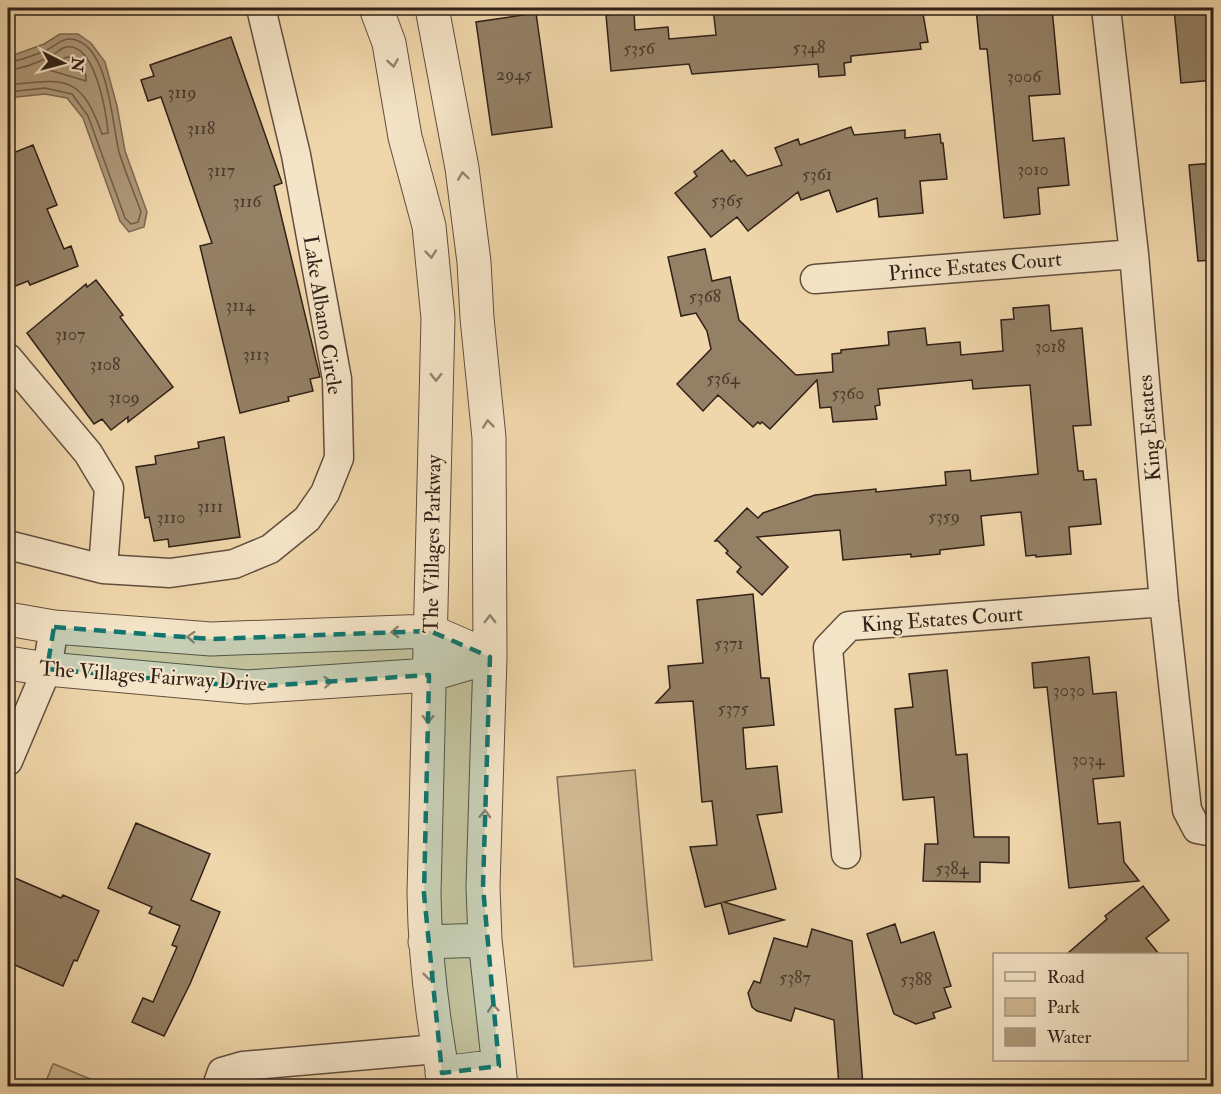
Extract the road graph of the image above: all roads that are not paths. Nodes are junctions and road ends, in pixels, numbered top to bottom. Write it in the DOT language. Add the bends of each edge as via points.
graph roads {
  1 [pos="261,8"];
  2 [pos="376,8"];
  3 [pos="432,8"];
  4 [pos="1106,8"];
  5 [pos="1134,254"];
  6 [pos="815,279"];
  7 [pos="8,358"];
  8 [pos="8,545"];
  9 [pos="103,569"];
  10 [pos="1164,602"];
  11 [pos="8,619"];
  12 [pos="54,627"];
  13 [pos="430,631"];
  14 [pos="490,657"];
  15 [pos="8,663"];
  16 [pos="47,669"];
  17 [pos="429,675"];
  18 [pos="8,761"];
  19 [pos="1214,832"];
  20 [pos="846,855"];
  21 [pos="485,940"];
  22 [pos="425,942"];
  23 [pos="441,1069"];
  24 [pos="500,1076"];
  25 [pos="217,1086"];
  1 -- 9 [label="street, Lake Albano Circle" via="296,155 338,379 339,458 325,493 307,519 270,549 234,564 170,573"];
  2 -- 13 [label="street, The Villages Parkway, one-way" via="389,43 405,137 429,226 438,318"];
  14 -- 3 [label="street, one-way" via="489,438 474,262 462,168"];
  4 -- 5 [label="street, King Estates"];
  5 -- 6 [label="street, Prince Estates Court"];
  5 -- 10 [label="street, King Estates"];
  7 -- 9 [label="street" via="88,453 109,488"];
  8 -- 9 [label="street, Lake Albano Circle"];
  10 -- 19 [label="street, King Estates" via="1187,810 1197,829"];
  10 -- 20 [label="street, King Estates Court" via="849,626 828,648"];
  11 -- 12 [label="street, The Villages Fairway Drive"];
  13 -- 12 [label="street, The Villages Fairway Drive, one-way" via="211,639"];
  12 -- 16 [label="street"];
  13 -- 14 [label="street, The Villages Fairway Drive"];
  13 -- 17 [label="street, The Villages Parkway"];
  14 -- 17 [label="street, The Villages Fairway Drive"];
  21 -- 14 [label="street, one-way"];
  15 -- 16 [label="street, The Villages Fairway Drive"];
  16 -- 17 [label="street, The Villages Fairway Drive, one-way" via="247,687"];
  16 -- 18 [label="street"];
  17 -- 22 [label="street, The Villages Parkway, one-way"];
  21 -- 22 [label="street"];
  24 -- 21 [label="street, one-way"];
  22 -- 23 [label="street, The Villages Parkway, one-way"];
  23 -- 24 [label="street"];
  23 -- 25 [label="street" via="243,1066 222,1072"];
}
